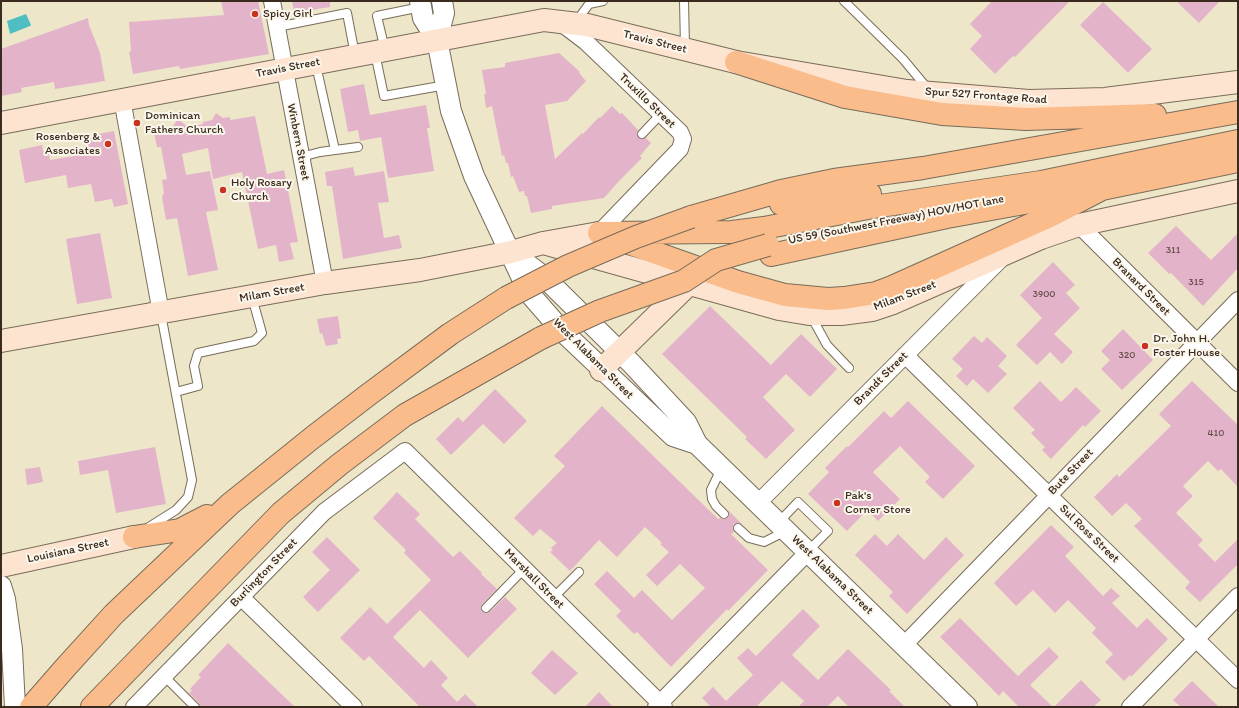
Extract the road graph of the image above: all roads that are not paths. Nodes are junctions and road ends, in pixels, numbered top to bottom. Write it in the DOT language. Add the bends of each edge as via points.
graph roads {
  1 [pos="272,1"];
  2 [pos="442,1"];
  3 [pos="603,1"];
  4 [pos="684,1"];
  5 [pos="844,1"];
  6 [pos="420,4"];
  7 [pos="544,20"];
  8 [pos="575,23"];
  9 [pos="277,27"];
  10 [pos="437,40"];
  11 [pos="685,49"];
  12 [pos="371,52"];
  13 [pos="736,62"];
  14 [pos="316,63"];
  15 [pos="284,69"];
  16 [pos="1238,82"];
  17 [pos="446,85"];
  18 [pos="931,93"];
  19 [pos="122,99"];
  20 [pos="661,114"];
  21 [pos="1236,119"];
  22 [pos="1,123"];
  23 [pos="642,134"];
  24 [pos="1238,141"];
  25 [pos="358,147"];
  26 [pos="335,150"];
  27 [pos="301,157"];
  28 [pos="1238,161"];
  29 [pos="1041,182"];
  30 [pos="1102,189"];
  31 [pos="1238,191"];
  32 [pos="1079,225"];
  33 [pos="599,233"];
  34 [pos="543,243"];
  35 [pos="770,250"];
  36 [pos="510,252"];
  37 [pos="1005,254"];
  38 [pos="325,283"];
  39 [pos="687,283"];
  40 [pos="252,296"];
  41 [pos="1238,300"];
  42 [pos="161,313"];
  43 [pos="810,314"];
  44 [pos="1,341"];
  45 [pos="1196,342"];
  46 [pos="620,353"];
  47 [pos="905,355"];
  48 [pos="849,368"];
  49 [pos="602,370"];
  50 [pos="1238,383"];
  51 [pos="176,392"];
  52 [pos="697,444"];
  53 [pos="406,451"];
  54 [pos="722,468"];
  55 [pos="1049,494"];
  56 [pos="758,503"];
  57 [pos="230,504"];
  58 [pos="724,514"];
  59 [pos="782,527"];
  60 [pos="738,528"];
  61 [pos="134,536"];
  62 [pos="808,552"];
  63 [pos="1,566"];
  64 [pos="524,569"];
  65 [pos="579,572"];
  66 [pos="1,586"];
  67 [pos="1238,596"];
  68 [pos="241,597"];
  69 [pos="553,598"];
  70 [pos="486,608"];
  71 [pos="1196,639"];
  72 [pos="904,645"];
  73 [pos="164,676"];
  74 [pos="1238,680"];
  75 [pos="660,706"];
  76 [pos="15,707"];
  77 [pos="31,707"];
  78 [pos="92,707"];
  79 [pos="134,707"];
  80 [pos="195,707"];
  81 [pos="354,707"];
  82 [pos="967,707"];
  83 [pos="1130,707"];
  1 -- 9 [label="street, Winbern Street"];
  2 -- 10 [label="street" via="444,13"];
  3 -- 8 [label="lane" via="589,4"];
  4 -- 11 [label="lane"];
  5 -- 18 [label="lane" via="903,59"];
  6 -- 10 [label="street" via="423,18"];
  6 -- 12 [label="lane" via="377,16"];
  7 -- 8 [label="main road, Travis Street"];
  7 -- 10 [label="main road, Travis Street"];
  7 -- 20 [label="street, Truxillo Street" via="565,26 586,42"];
  8 -- 11 [label="main road, Travis Street"];
  9 -- 12 [label="lane" via="347,12"];
  9 -- 15 [label="street, Winbern Street"];
  10 -- 12 [label="main road, Travis Street"];
  10 -- 17 [label="street, West Alabama Street"];
  11 -- 13 [label="main road, Travis Street"];
  12 -- 14 [label="main road, Travis Street"];
  12 -- 17 [label="lane" via="384,96"];
  13 -- 18 [label="main road, Spur 527 Frontage Road"];
  13 -- 21 [label="highway" via="845,97 942,114 1026,120"];
  14 -- 15 [label="main road, Travis Street"];
  14 -- 26 [label="lane"];
  15 -- 19 [label="main road, Travis Street"];
  15 -- 27 [label="street, Winbern Street"];
  16 -- 18 [label="main road, Spur 527 Frontage Road" via="1104,99 1029,101"];
  17 -- 36 [label="street, West Alabama Street" via="451,111 474,176"];
  19 -- 22 [label="main road, Travis Street"];
  19 -- 42 [label="street"];
  20 -- 23 [label="lane"];
  20 -- 33 [label="street, Truxillo Street" via="680,132 683,139 680,149"];
  21 -- 57 [label="highway, bridge" via="834,180 782,197 691,217 636,237 568,266 506,298 450,334"];
  24 -- 29 [label="highway, US 59 (Southwest Freeway) HOV/HOT lane"];
  25 -- 26 [label="lane"];
  26 -- 27 [label="lane"];
  27 -- 38 [label="street, Winbern Street"];
  28 -- 30 [label="highway"];
  29 -- 33 [label="highway" via="873,207 732,232"];
  29 -- 35 [label="highway, US 59 (Southwest Freeway) HOV/HOT lane" via="1018,197 810,234"];
  30 -- 33 [label="highway" via="1050,216 892,287 876,293 844,298 785,295 738,282"];
  30 -- 35 [label="highway"];
  31 -- 32 [label="main road, Milam Street"];
  32 -- 37 [label="main road, Milam Street"];
  32 -- 45 [label="street, Branard Street"];
  33 -- 34 [label="main road, Milam Street"];
  34 -- 36 [label="main road, Milam Street"];
  34 -- 39 [label="main road, Milam Street"];
  35 -- 39 [label="highway, US 59 (Southwest Freeway) HOV/HOT lane, bridge" via="716,260"];
  36 -- 38 [label="main road, Milam Street" via="420,270"];
  36 -- 46 [label="street, West Alabama Street" via="543,276"];
  36 -- 49 [label="street, West Alabama Street" via="529,293 562,331"];
  37 -- 43 [label="main road, Milam Street" via="915,295 872,310"];
  37 -- 47 [label="street, Brandt Street"];
  38 -- 40 [label="main road, Milam Street"];
  39 -- 43 [label="main road, Milam Street" via="779,309"];
  39 -- 46 [label="main road"];
  39 -- 78 [label="highway, US 59 (Southwest Freeway) HOV/HOT lane, bridge" via="600,311 541,338 405,415 281,512"];
  40 -- 42 [label="main road, Milam Street"];
  40 -- 51 [label="lane" via="262,333 254,341 198,353 194,366 198,386"];
  41 -- 45 [label="street, Bute Street"];
  42 -- 44 [label="main road, Milam Street"];
  42 -- 51 [label="lane"];
  43 -- 48 [label="lane" via="827,345"];
  45 -- 50 [label="street, Branard Street"];
  45 -- 55 [label="street, Bute Street"];
  46 -- 49 [label="main road"];
  46 -- 52 [label="street, West Alabama Street" via="686,422"];
  47 -- 55 [label="street, Sul Ross Street"];
  47 -- 56 [label="street, Brandt Street"];
  49 -- 52 [label="street, West Alabama Street" via="673,436"];
  51 -- 61 [label="lane" via="192,480 188,497 176,510"];
  52 -- 54 [label="street, West Alabama Street"];
  53 -- 64 [label="street, Marshall Street"];
  53 -- 68 [label="street, Burlington Street" via="324,512"];
  54 -- 56 [label="street, West Alabama Street"];
  54 -- 58 [label="lane" via="711,490 712,499"];
  55 -- 71 [label="street, Sul Ross Street"];
  55 -- 72 [label="street, Bute Street"];
  56 -- 59 [label="street, West Alabama Street"];
  57 -- 61 [label="highway" via="180,530"];
  57 -- 77 [label="highway" via="114,614"];
  59 -- 60 [label="lane" via="764,542 749,538"];
  59 -- 62 [label="street, West Alabama Street"];
  59 -- 62 [label="lane" via="798,502 828,531"];
  61 -- 63 [label="main road, Louisiana Street"];
  62 -- 72 [label="street, West Alabama Street"];
  62 -- 75 [label="street"];
  64 -- 69 [label="street, Marshall Street"];
  64 -- 70 [label="lane"];
  65 -- 69 [label="lane"];
  66 -- 76 [label="street" via="12,649"];
  67 -- 71 [label="street"];
  68 -- 73 [label="street, Burlington Street"];
  68 -- 81 [label="street"];
  69 -- 75 [label="street, Marshall Street"];
  71 -- 74 [label="street, Sul Ross Street"];
  71 -- 83 [label="street"];
  72 -- 82 [label="street, West Alabama Street"];
  73 -- 79 [label="street, Burlington Street"];
  73 -- 80 [label="lane"];
}
